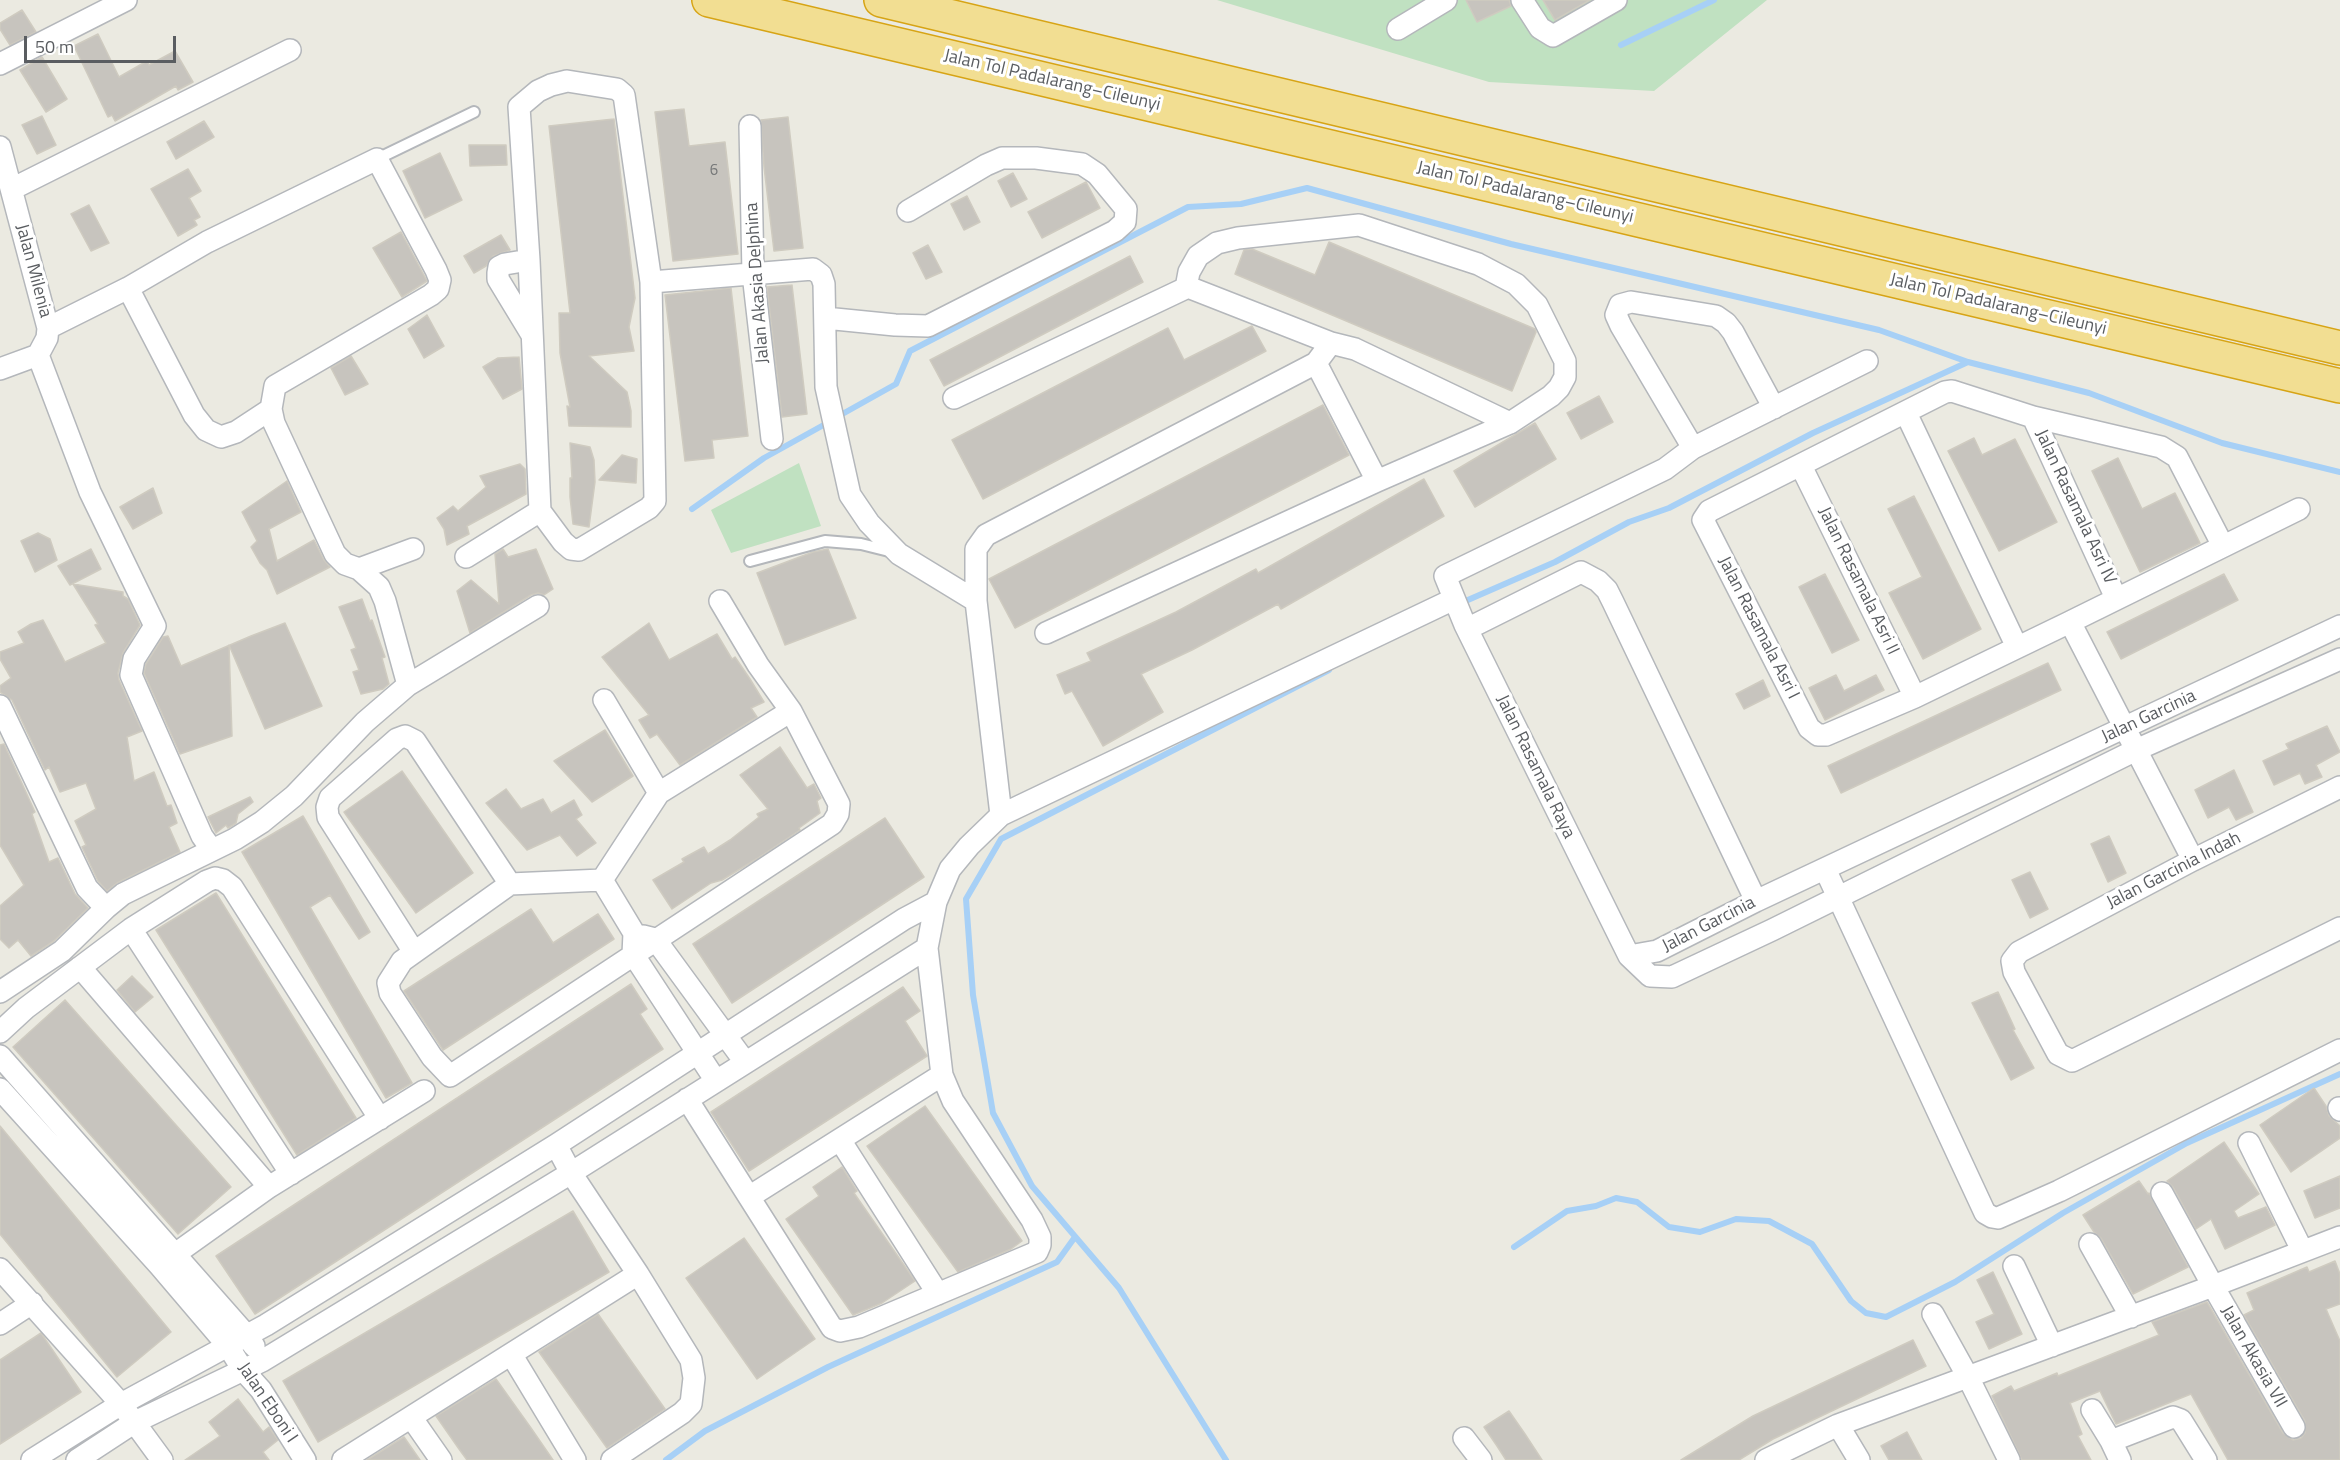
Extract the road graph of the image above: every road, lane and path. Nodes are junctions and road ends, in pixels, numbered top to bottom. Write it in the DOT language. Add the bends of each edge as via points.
graph roads {
  1 [pos="126,0"];
  2 [pos="710,0"];
  3 [pos="881,0"];
  4 [pos="1446,0"];
  5 [pos="1522,0"];
  6 [pos="1616,0"];
  7 [pos="1398,29"];
  8 [pos="290,50"];
  9 [pos="0,64"];
  10 [pos="474,112"];
  11 [pos="750,126"];
  12 [pos="0,147"];
  13 [pos="377,159"];
  14 [pos="12,189"];
  15 [pos="908,212"];
  16 [pos="529,260"];
  17 [pos="753,273"];
  18 [pos="651,282"];
  19 [pos="128,288"];
  20 [pos="1186,288"];
  21 [pos="825,318"];
  22 [pos="48,328"];
  23 [pos="532,335"];
  24 [pos="1331,343"];
  25 [pos="2340,348"];
  26 [pos="38,355"];
  27 [pos="1867,361"];
  28 [pos="1316,363"];
  29 [pos="0,369"];
  30 [pos="2340,386"];
  31 [pos="954,398"];
  32 [pos="1774,408"];
  33 [pos="271,409"];
  34 [pos="1906,413"];
  35 [pos="2033,417"];
  36 [pos="1510,423"];
  37 [pos="772,439"];
  38 [pos="1692,448"];
  39 [pos="1801,466"];
  40 [pos="1377,481"];
  41 [pos="2299,509"];
  42 [pos="540,511"];
  43 [pos="2223,546"];
  44 [pos="413,549"];
  45 [pos="899,554"];
  46 [pos="466,557"];
  47 [pos="750,561"];
  48 [pos="359,569"];
  49 [pos="2116,598"];
  50 [pos="720,601"];
  51 [pos="976,601"];
  52 [pos="1455,601"];
  53 [pos="538,606"];
  54 [pos="2070,622"];
  55 [pos="2340,626"];
  56 [pos="1466,627"];
  57 [pos="1046,633"];
  58 [pos="2017,647"];
  59 [pos="2340,659"];
  60 [pos="408,685"];
  61 [pos="1915,697"];
  62 [pos="604,700"];
  63 [pos="0,706"];
  64 [pos="791,711"];
  65 [pos="2124,728"];
  66 [pos="2136,750"];
  67 [pos="2340,787"];
  68 [pos="659,793"];
  69 [pos="1001,815"];
  70 [pos="212,850"];
  71 [pos="2193,860"];
  72 [pos="1825,869"];
  73 [pos="602,880"];
  74 [pos="510,884"];
  75 [pos="1839,897"];
  76 [pos="1755,901"];
  77 [pos="936,902"];
  78 [pos="106,908"];
  79 [pos="2340,928"];
  80 [pos="132,929"];
  81 [pos="634,933"];
  82 [pos="656,939"];
  83 [pos="927,948"];
  84 [pos="414,952"];
  85 [pos="633,954"];
  86 [pos="1629,956"];
  87 [pos="80,967"];
  88 [pos="0,992"];
  89 [pos="0,1032"];
  90 [pos="727,1034"];
  91 [pos="2340,1050"];
  92 [pos="699,1054"];
  93 [pos="0,1056"];
  94 [pos="745,1062"];
  95 [pos="942,1075"];
  96 [pos="716,1081"];
  97 [pos="0,1089"];
  98 [pos="424,1091"];
  99 [pos="687,1099"];
  100 [pos="380,1119"];
  101 [pos="840,1140"];
  102 [pos="2249,1143"];
  103 [pos="556,1145"];
  104 [pos="571,1173"];
  105 [pos="291,1174"];
  106 [pos="269,1187"];
  107 [pos="2162,1193"];
  108 [pos="749,1197"];
  109 [pos="2340,1236"];
  110 [pos="2090,1244"];
  111 [pos="2302,1250"];
  112 [pos="167,1260"];
  113 [pos="2014,1266"];
  114 [pos="0,1269"];
  115 [pos="638,1274"];
  116 [pos="2213,1286"];
  117 [pos="938,1294"];
  118 [pos="32,1304"];
  119 [pos="1933,1314"];
  120 [pos="2131,1317"];
  121 [pos="0,1324"];
  122 [pos="247,1336"];
  123 [pos="228,1346"];
  124 [pos="2052,1346"];
  125 [pos="511,1354"];
  126 [pos="262,1361"];
  127 [pos="243,1370"];
  128 [pos="1968,1377"];
  129 [pos="261,1390"];
  130 [pos="121,1404"];
  131 [pos="2092,1410"];
  132 [pos="411,1417"];
  133 [pos="135,1422"];
  134 [pos="1838,1425"];
  135 [pos="2294,1427"];
  136 [pos="1464,1438"];
  137 [pos="2115,1451"];
  138 [pos="2198,1457"];
  139 [pos="32,1460"];
  140 [pos="76,1460"];
  141 [pos="162,1460"];
  142 [pos="305,1460"];
  143 [pos="343,1460"];
  144 [pos="441,1460"];
  145 [pos="575,1460"];
  146 [pos="612,1460"];
  147 [pos="1481,1460"];
  148 [pos="1766,1460"];
  149 [pos="1859,1460"];
  150 [pos="2009,1460"];
  1 -- 9 [label="street"];
  2 -- 30 [label="highway, Jalan Tol Padalarang–Cileunyi"];
  3 -- 25 [label="highway, Jalan Tol Padalarang–Cileunyi"];
  4 -- 7 [label="street"];
  5 -- 6 [label="street" via="1540,28 1552,36"];
  8 -- 14 [label="street"];
  10 -- 13 [label="lane"];
  11 -- 17 [label="street, Jalan Akasia Delphina"];
  12 -- 14 [label="street, Jalan Milenia"];
  13 -- 19 [label="street" via="207,242"];
  13 -- 33 [label="street" via="436,270 438,289 275,386"];
  14 -- 22 [label="street, Jalan Milenia"];
  15 -- 21 [label="street" via="1002,158 1036,158 1082,164 1097,174 1125,209 1125,222 928,326"];
  16 -- 18 [label="street" via="519,107 538,91 567,81 617,89 624,95"];
  16 -- 23 [label="street"];
  16 -- 23 [label="street" via="499,267 498,279"];
  17 -- 18 [label="street"];
  17 -- 21 [label="street" via="813,269 818,272 824,284"];
  17 -- 37 [label="street, Jalan Akasia Delphina"];
  18 -- 42 [label="street" via="655,501 579,550 563,542"];
  19 -- 22 [label="street"];
  19 -- 33 [label="street" via="194,415 207,430 221,437"];
  20 -- 24 [label="street"];
  20 -- 31 [label="street"];
  20 -- 36 [label="street" via="1198,256 1216,243 1346,225 1359,225 1478,264 1509,280 1537,305 1565,361 1565,377 1559,388"];
  21 -- 45 [label="street" via="826,387 850,495 869,524"];
  22 -- 26 [label="street, Jalan Milenia"];
  23 -- 42 [label="street"];
  24 -- 28 [label="street"];
  24 -- 36 [label="street" via="1355,349"];
  26 -- 29 [label="street"];
  26 -- 70 [label="street" via="90,492 155,626 134,659 131,675 202,836"];
  27 -- 32 [label="street"];
  28 -- 40 [label="street"];
  28 -- 51 [label="street" via="986,535 976,549"];
  32 -- 38 [label="street"];
  32 -- 38 [label="street" via="1733,332 1721,319 1631,302 1620,305 1616,315 1621,326"];
  33 -- 48 [label="street" via="335,554 345,564"];
  34 -- 35 [label="street" via="1952,391"];
  34 -- 39 [label="street"];
  34 -- 58 [label="street"];
  35 -- 43 [label="street" via="2161,447 2177,457"];
  35 -- 49 [label="street, Jalan Rasamala Asri IV"];
  36 -- 40 [label="street"];
  38 -- 52 [label="street, Jalan Rasamala Raya" via="1665,469 1445,576"];
  39 -- 61 [label="street, Jalan Rasamala Asri II"];
  39 -- 61 [label="street, Jalan Rasamala Asri I" via="1709,511 1704,517 1705,525 1809,728 1818,735 1826,735"];
  40 -- 57 [label="street"];
  41 -- 43 [label="street"];
  42 -- 46 [label="street"];
  43 -- 49 [label="street"];
  44 -- 48 [label="street"];
  45 -- 47 [label="lane" via="861,544 825,541"];
  45 -- 51 [label="street"];
  48 -- 60 [label="street" via="378,587 385,601"];
  49 -- 54 [label="street"];
  50 -- 64 [label="street"];
  51 -- 69 [label="street"];
  52 -- 56 [label="street, Jalan Rasamala Raya"];
  52 -- 69 [label="street"];
  53 -- 60 [label="street"];
  54 -- 58 [label="street"];
  54 -- 65 [label="street"];
  55 -- 65 [label="street, Jalan Garcinia"];
  56 -- 76 [label="street" via="1581,572 1598,581 1613,602"];
  56 -- 86 [label="street, Jalan Rasamala Raya"];
  58 -- 61 [label="street"];
  59 -- 66 [label="street, Jalan Garcinia"];
  60 -- 70 [label="street" via="365,722 294,796 262,822"];
  62 -- 68 [label="street"];
  63 -- 78 [label="street" via="87,888"];
  64 -- 68 [label="street"];
  64 -- 82 [label="street" via="839,804 836,820"];
  65 -- 66 [label="street"];
  65 -- 72 [label="street, Jalan Garcinia"];
  66 -- 71 [label="street"];
  66 -- 75 [label="street, Jalan Garcinia"];
  67 -- 71 [label="street, Jalan Garcinia Indah"];
  68 -- 73 [label="street"];
  69 -- 77 [label="street" via="950,868"];
  70 -- 78 [label="street" via="123,894"];
  71 -- 79 [label="street, Jalan Garcinia Indah" via="2019,952 2012,961 2014,972 2058,1054 2072,1061"];
  72 -- 75 [label="street"];
  72 -- 76 [label="street, Jalan Garcinia"];
  73 -- 74 [label="street"];
  73 -- 81 [label="street"];
  74 -- 84 [label="street"];
  74 -- 84 [label="street" via="415,741 405,736 397,739 330,798 327,807 328,817"];
  75 -- 86 [label="street, Jalan Garcinia" via="1672,977 1650,976"];
  75 -- 91 [label="street" via="1985,1213 1992,1217 1998,1218 2059,1191"];
  76 -- 86 [label="street, Jalan Garcinia" via="1657,951"];
  77 -- 83 [label="street"];
  77 -- 90 [label="street"];
  78 -- 88 [label="street" via="62,951"];
  80 -- 87 [label="street"];
  80 -- 100 [label="street" via="207,881 223,880 232,887"];
  80 -- 105 [label="street"];
  81 -- 82 [label="street"];
  81 -- 85 [label="street"];
  82 -- 85 [label="street"];
  82 -- 90 [label="street"];
  83 -- 94 [label="street"];
  83 -- 95 [label="street"];
  84 -- 85 [label="street" via="393,973 388,982 390,993 432,1057 450,1076"];
  85 -- 92 [label="street"];
  87 -- 89 [label="street"];
  87 -- 106 [label="street"];
  90 -- 92 [label="street"];
  90 -- 94 [label="street"];
  92 -- 96 [label="street"];
  92 -- 103 [label="street"];
  93 -- 112 [label="street"];
  94 -- 96 [label="street"];
  95 -- 101 [label="street"];
  95 -- 117 [label="street" via="953,1101 1032,1220 1041,1245 1037,1252"];
  96 -- 99 [label="street"];
  97 -- 112 [label="street"];
  98 -- 100 [label="street"];
  99 -- 104 [label="street"];
  99 -- 108 [label="street"];
  100 -- 105 [label="street"];
  101 -- 108 [label="street"];
  101 -- 117 [label="street"];
  102 -- 111 [label="street"];
  103 -- 104 [label="street"];
  103 -- 122 [label="street"];
  104 -- 115 [label="street"];
  104 -- 126 [label="street"];
  105 -- 106 [label="street"];
  106 -- 112 [label="street"];
  107 -- 116 [label="street, Jalan Akasia VII"];
  108 -- 117 [label="street" via="832,1328 840,1331 859,1327"];
  109 -- 111 [label="street"];
  110 -- 120 [label="street"];
  111 -- 116 [label="street"];
  112 -- 122 [label="street"];
  112 -- 123 [label="street, Jalan Eboni I"];
  113 -- 124 [label="street"];
  114 -- 118 [label="street"];
  115 -- 125 [label="street"];
  115 -- 146 [label="street" via="691,1360 694,1389 691,1404 682,1413"];
  116 -- 120 [label="street"];
  116 -- 135 [label="street, Jalan Akasia VII"];
  118 -- 121 [label="street"];
  118 -- 130 [label="street"];
  119 -- 128 [label="street"];
  120 -- 124 [label="street"];
  122 -- 123 [label="street"];
  122 -- 126 [label="street"];
  123 -- 127 [label="street, Jalan Eboni I"];
  123 -- 130 [label="street"];
  124 -- 128 [label="street"];
  125 -- 132 [label="street"];
  125 -- 145 [label="street"];
  126 -- 127 [label="street"];
  126 -- 129 [label="street"];
  127 -- 129 [label="street, Jalan Eboni I"];
  127 -- 133 [label="street"];
  128 -- 134 [label="street"];
  128 -- 150 [label="street"];
  129 -- 142 [label="street, Jalan Eboni I"];
  130 -- 133 [label="street"];
  130 -- 139 [label="street"];
  131 -- 137 [label="street"];
  132 -- 143 [label="street"];
  132 -- 144 [label="street"];
  133 -- 140 [label="street"];
  133 -- 141 [label="street"];
  134 -- 148 [label="street"];
  134 -- 149 [label="street"];
  136 -- 147 [label="street"];
  137 -- 138 [label="street" via="2175,1417 2181,1420"];
}
